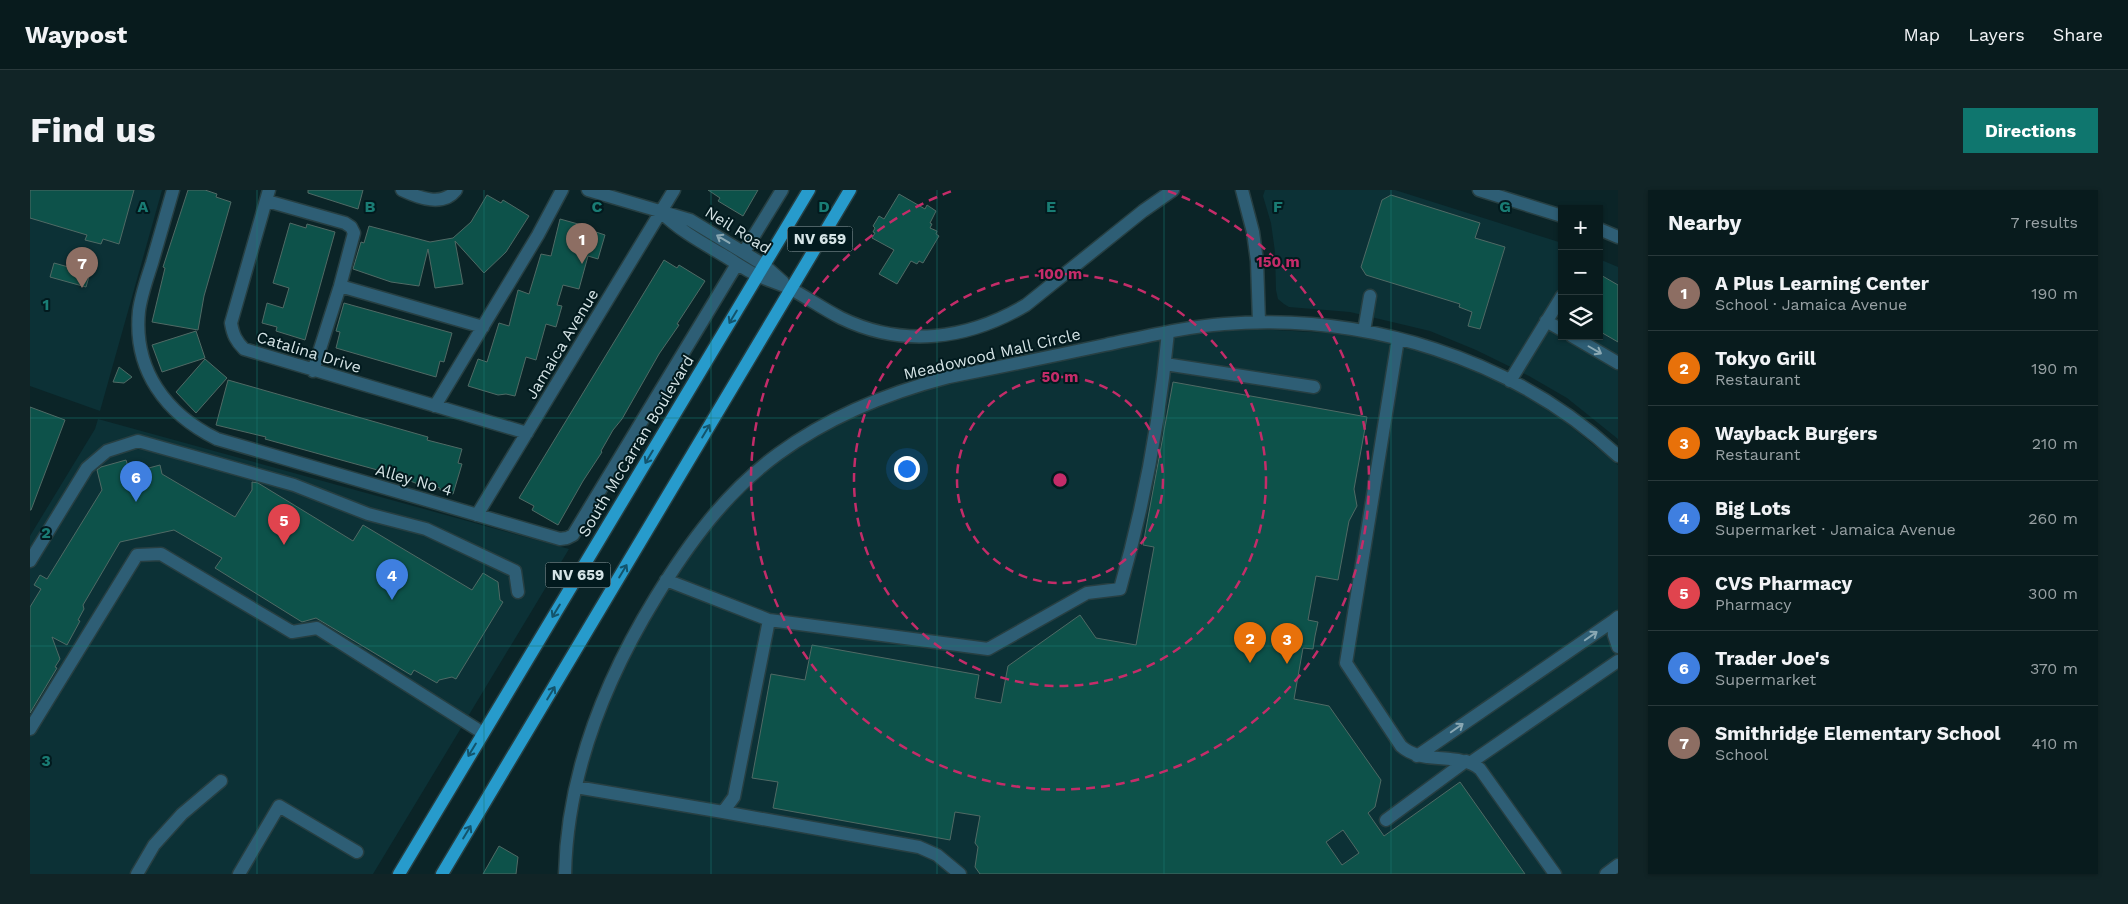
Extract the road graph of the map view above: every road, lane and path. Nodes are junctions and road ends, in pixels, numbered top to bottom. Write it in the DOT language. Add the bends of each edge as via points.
graph roads {
  1 [pos="173,190"];
  2 [pos="402,190"];
  3 [pos="456,190"];
  4 [pos="562,190"];
  5 [pos="588,190"];
  6 [pos="674,190"];
  7 [pos="782,190"];
  8 [pos="809,190"];
  9 [pos="850,190"];
  10 [pos="1173,190"];
  11 [pos="1242,190"];
  12 [pos="1479,190"];
  13 [pos="268,195"];
  14 [pos="661,212"];
  15 [pos="1558,215"];
  16 [pos="1603,231"];
  17 [pos="1618,237"];
  18 [pos="744,252"];
  19 [pos="737,264"];
  20 [pos="761,270"];
  21 [pos="340,286"];
  22 [pos="791,289"];
  23 [pos="1370,296"];
  24 [pos="1558,302"];
  25 [pos="1259,322"];
  26 [pos="1546,322"];
  27 [pos="482,327"];
  28 [pos="1558,328"];
  29 [pos="1364,331"];
  30 [pos="1168,332"];
  31 [pos="1398,339"];
  32 [pos="1579,340"];
  33 [pos="1618,363"];
  34 [pos="1165,364"];
  35 [pos="314,371"];
  36 [pos="1510,381"];
  37 [pos="1314,387"];
  38 [pos="435,406"];
  39 [pos="527,433"];
  40 [pos="1618,456"];
  41 [pos="477,515"];
  42 [pos="30,561"];
  43 [pos="666,580"];
  44 [pos="518,592"];
  45 [pos="1615,619"];
  46 [pos="769,620"];
  47 [pos="1618,647"];
  48 [pos="1618,661"];
  49 [pos="30,729"];
  50 [pos="483,733"];
  51 [pos="1417,756"];
  52 [pos="1468,762"];
  53 [pos="221,781"];
  54 [pos="576,787"];
  55 [pos="723,812"];
  56 [pos="1386,820"];
  57 [pos="357,852"];
  58 [pos="1618,866"];
  59 [pos="137,874"];
  60 [pos="239,874"];
  61 [pos="398,874"];
  62 [pos="442,874"];
  63 [pos="564,874"];
  64 [pos="960,874"];
  65 [pos="1555,874"];
  66 [pos="1606,874"];
  1 -- 41 [label="street, Alley No 4" via="143,292 139,331 147,369 167,404 182,419 216,439"];
  2 -- 3 [label="street" via="438,200 451,196"];
  4 -- 27 [label="street"];
  5 -- 14 [label="street, Neil Road"];
  6 -- 14 [label="street, Jamaica Avenue"];
  7 -- 18 [label="street"];
  8 -- 20 [label="main road, South McCarran Boulevard / NV 659"];
  9 -- 22 [label="main road, NV 659"];
  10 -- 22 [label="street, Neil Road" via="1034,300 1006,318 956,334 930,337 888,334 840,318"];
  11 -- 25 [label="street" via="1257,261"];
  12 -- 15 [label="street"];
  13 -- 21 [label="street" via="351,227 354,240"];
  13 -- 35 [label="street, Catalina Drive" via="232,323 232,333 237,342 252,353"];
  18 -- 14 [label="street, Neil Road, one-way" via="690,220"];
  14 -- 19 [label="street, Neil Road" via="677,227"];
  14 -- 39 [label="street, Jamaica Avenue"];
  16 -- 17 [label="street"];
  18 -- 20 [label="street, Neil Road"];
  19 -- 20 [label="street, Neil Road"];
  19 -- 41 [label="street, Alley No 4" via="573,535 560,539"];
  20 -- 22 [label="street, Neil Road"];
  20 -- 50 [label="main road, South McCarran Boulevard / NV 659, one-way"];
  21 -- 27 [label="street"];
  21 -- 35 [label="street"];
  62 -- 22 [label="main road, NV 659, one-way"];
  23 -- 29 [label="street"];
  24 -- 26 [label="street"];
  25 -- 29 [label="street, Meadowood Mall Circle" via="1301,323"];
  25 -- 30 [label="street, Meadowood Mall Circle"];
  26 -- 28 [label="street"];
  26 -- 36 [label="street"];
  27 -- 38 [label="street"];
  29 -- 31 [label="street, Meadowood Mall Circle"];
  30 -- 34 [label="street"];
  30 -- 43 [label="street, Meadowood Mall Circle" via="923,384 879,398 844,414 777,455 750,478 698,533"];
  31 -- 36 [label="street, Meadowood Mall Circle" via="1464,360"];
  31 -- 51 [label="street" via="1346,663 1401,746"];
  32 -- 33 [label="street, one-way"];
  34 -- 37 [label="street"];
  34 -- 46 [label="street" via="1144,496 1120,589 1086,593 988,649"];
  35 -- 38 [label="street, Catalina Drive"];
  36 -- 40 [label="street, Meadowood Mall Circle" via="1579,424"];
  38 -- 39 [label="street, Catalina Drive"];
  39 -- 41 [label="street, Jamaica Avenue"];
  42 -- 44 [label="street" via="87,468 107,451 138,441 294,485 368,514 426,528 515,571"];
  43 -- 46 [label="street"];
  43 -- 54 [label="street, Meadowood Mall Circle" via="616,669 587,744"];
  45 -- 47 [label="street" via="1614,635"];
  51 -- 45 [label="street, one-way"];
  46 -- 55 [label="street" via="734,797"];
  48 -- 52 [label="street"];
  49 -- 50 [label="street" via="137,555 161,554 292,632 317,628"];
  50 -- 61 [label="main road, South McCarran Boulevard / NV 659, one-way"];
  51 -- 52 [label="street"];
  52 -- 56 [label="street"];
  52 -- 65 [label="street" via="1485,775"];
  53 -- 59 [label="street" via="182,814 154,844"];
  54 -- 55 [label="street"];
  54 -- 63 [label="street, Meadowood Mall Circle"];
  55 -- 64 [label="street" via="919,846 937,855"];
  57 -- 60 [label="street" via="279,806"];
  58 -- 66 [label="street"];
}
